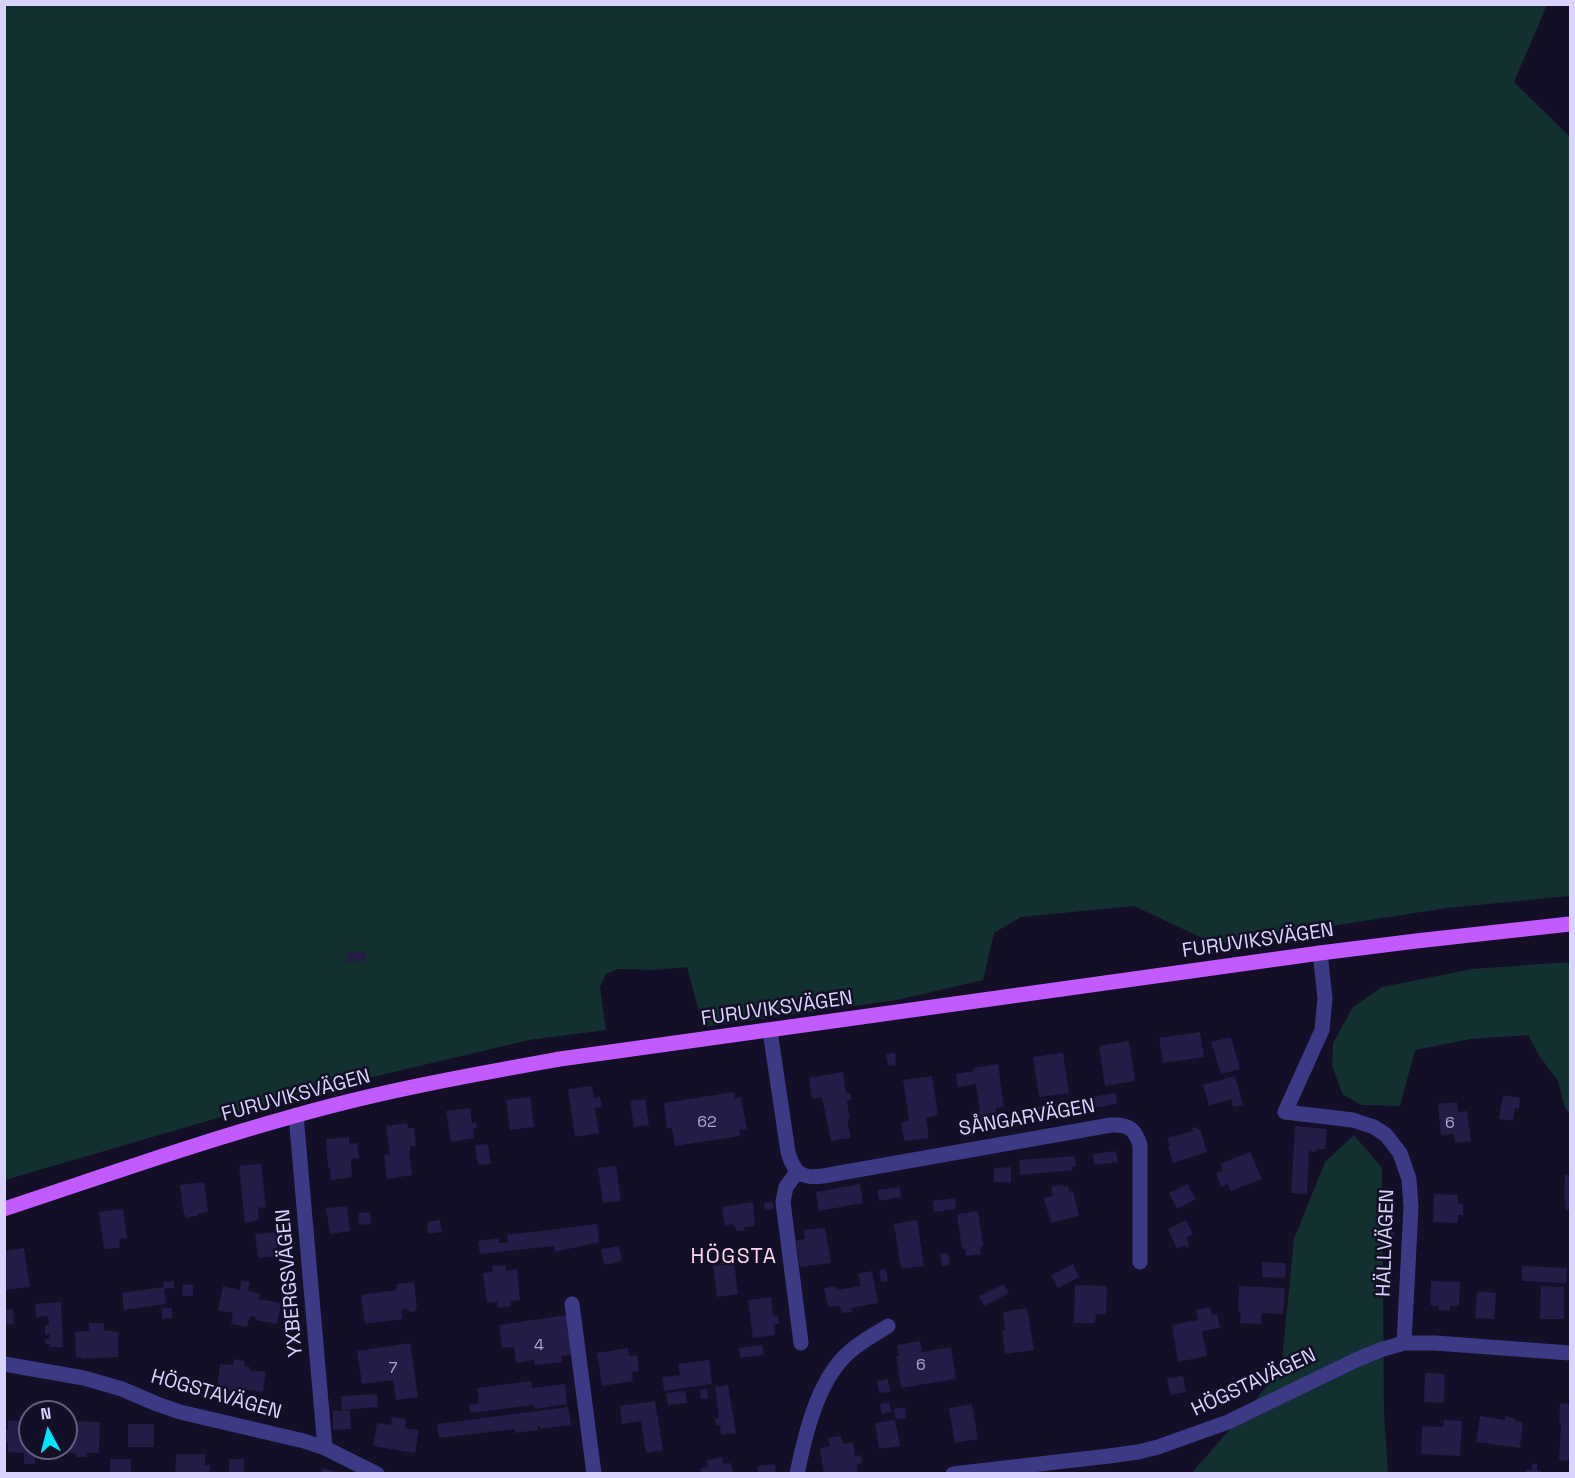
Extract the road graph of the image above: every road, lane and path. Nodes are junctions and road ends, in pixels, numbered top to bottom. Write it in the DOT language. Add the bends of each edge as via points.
graph roads {
  1 [pos="1570,924"];
  2 [pos="1320,953"];
  3 [pos="770,1031"];
  4 [pos="296,1115"];
  5 [pos="797,1172"];
  6 [pos="4,1209"];
  7 [pos="1140,1262"];
  8 [pos="572,1304"];
  9 [pos="888,1326"];
  10 [pos="801,1343"];
  11 [pos="1404,1343"];
  12 [pos="1570,1353"];
  13 [pos="4,1364"];
  14 [pos="326,1448"];
  15 [pos="376,1473"];
  16 [pos="594,1473"];
  17 [pos="797,1473"];
  18 [pos="953,1473"];
  1 -- 2 [label="main road, FURUVIKSVÄGEN"];
  2 -- 3 [label="main road, FURUVIKSVÄGEN"];
  2 -- 11 [label="street, HÄLLVÄGEN" via="1322,1030 1285,1112 1353,1120 1374,1127 1400,1153 1409,1179 1411,1207"];
  3 -- 4 [label="main road, FURUVIKSVÄGEN" via="560,1059 465,1076"];
  3 -- 5 [label="street" via="788,1152"];
  4 -- 6 [label="main road, FURUVIKSVÄGEN"];
  4 -- 14 [label="street, YXBERGSVÄGEN"];
  5 -- 7 [label="street, SÅNGARVÄGEN" via="806,1177 823,1176 1121,1125 1132,1129 1140,1145"];
  5 -- 10 [label="street" via="786,1186 783,1202"];
  8 -- 16 [label="street"];
  9 -- 17 [label="street" via="846,1354 832,1372 814,1410"];
  11 -- 12 [label="street, HÖGSTAVÄGEN"];
  11 -- 18 [label="street, HÖGSTAVÄGEN" via="1356,1359 1228,1422 1158,1447"];
  13 -- 14 [label="street, HÖGSTAVÄGEN" via="84,1378 180,1412"];
  14 -- 15 [label="street, HÖGSTAVÄGEN"];
}
